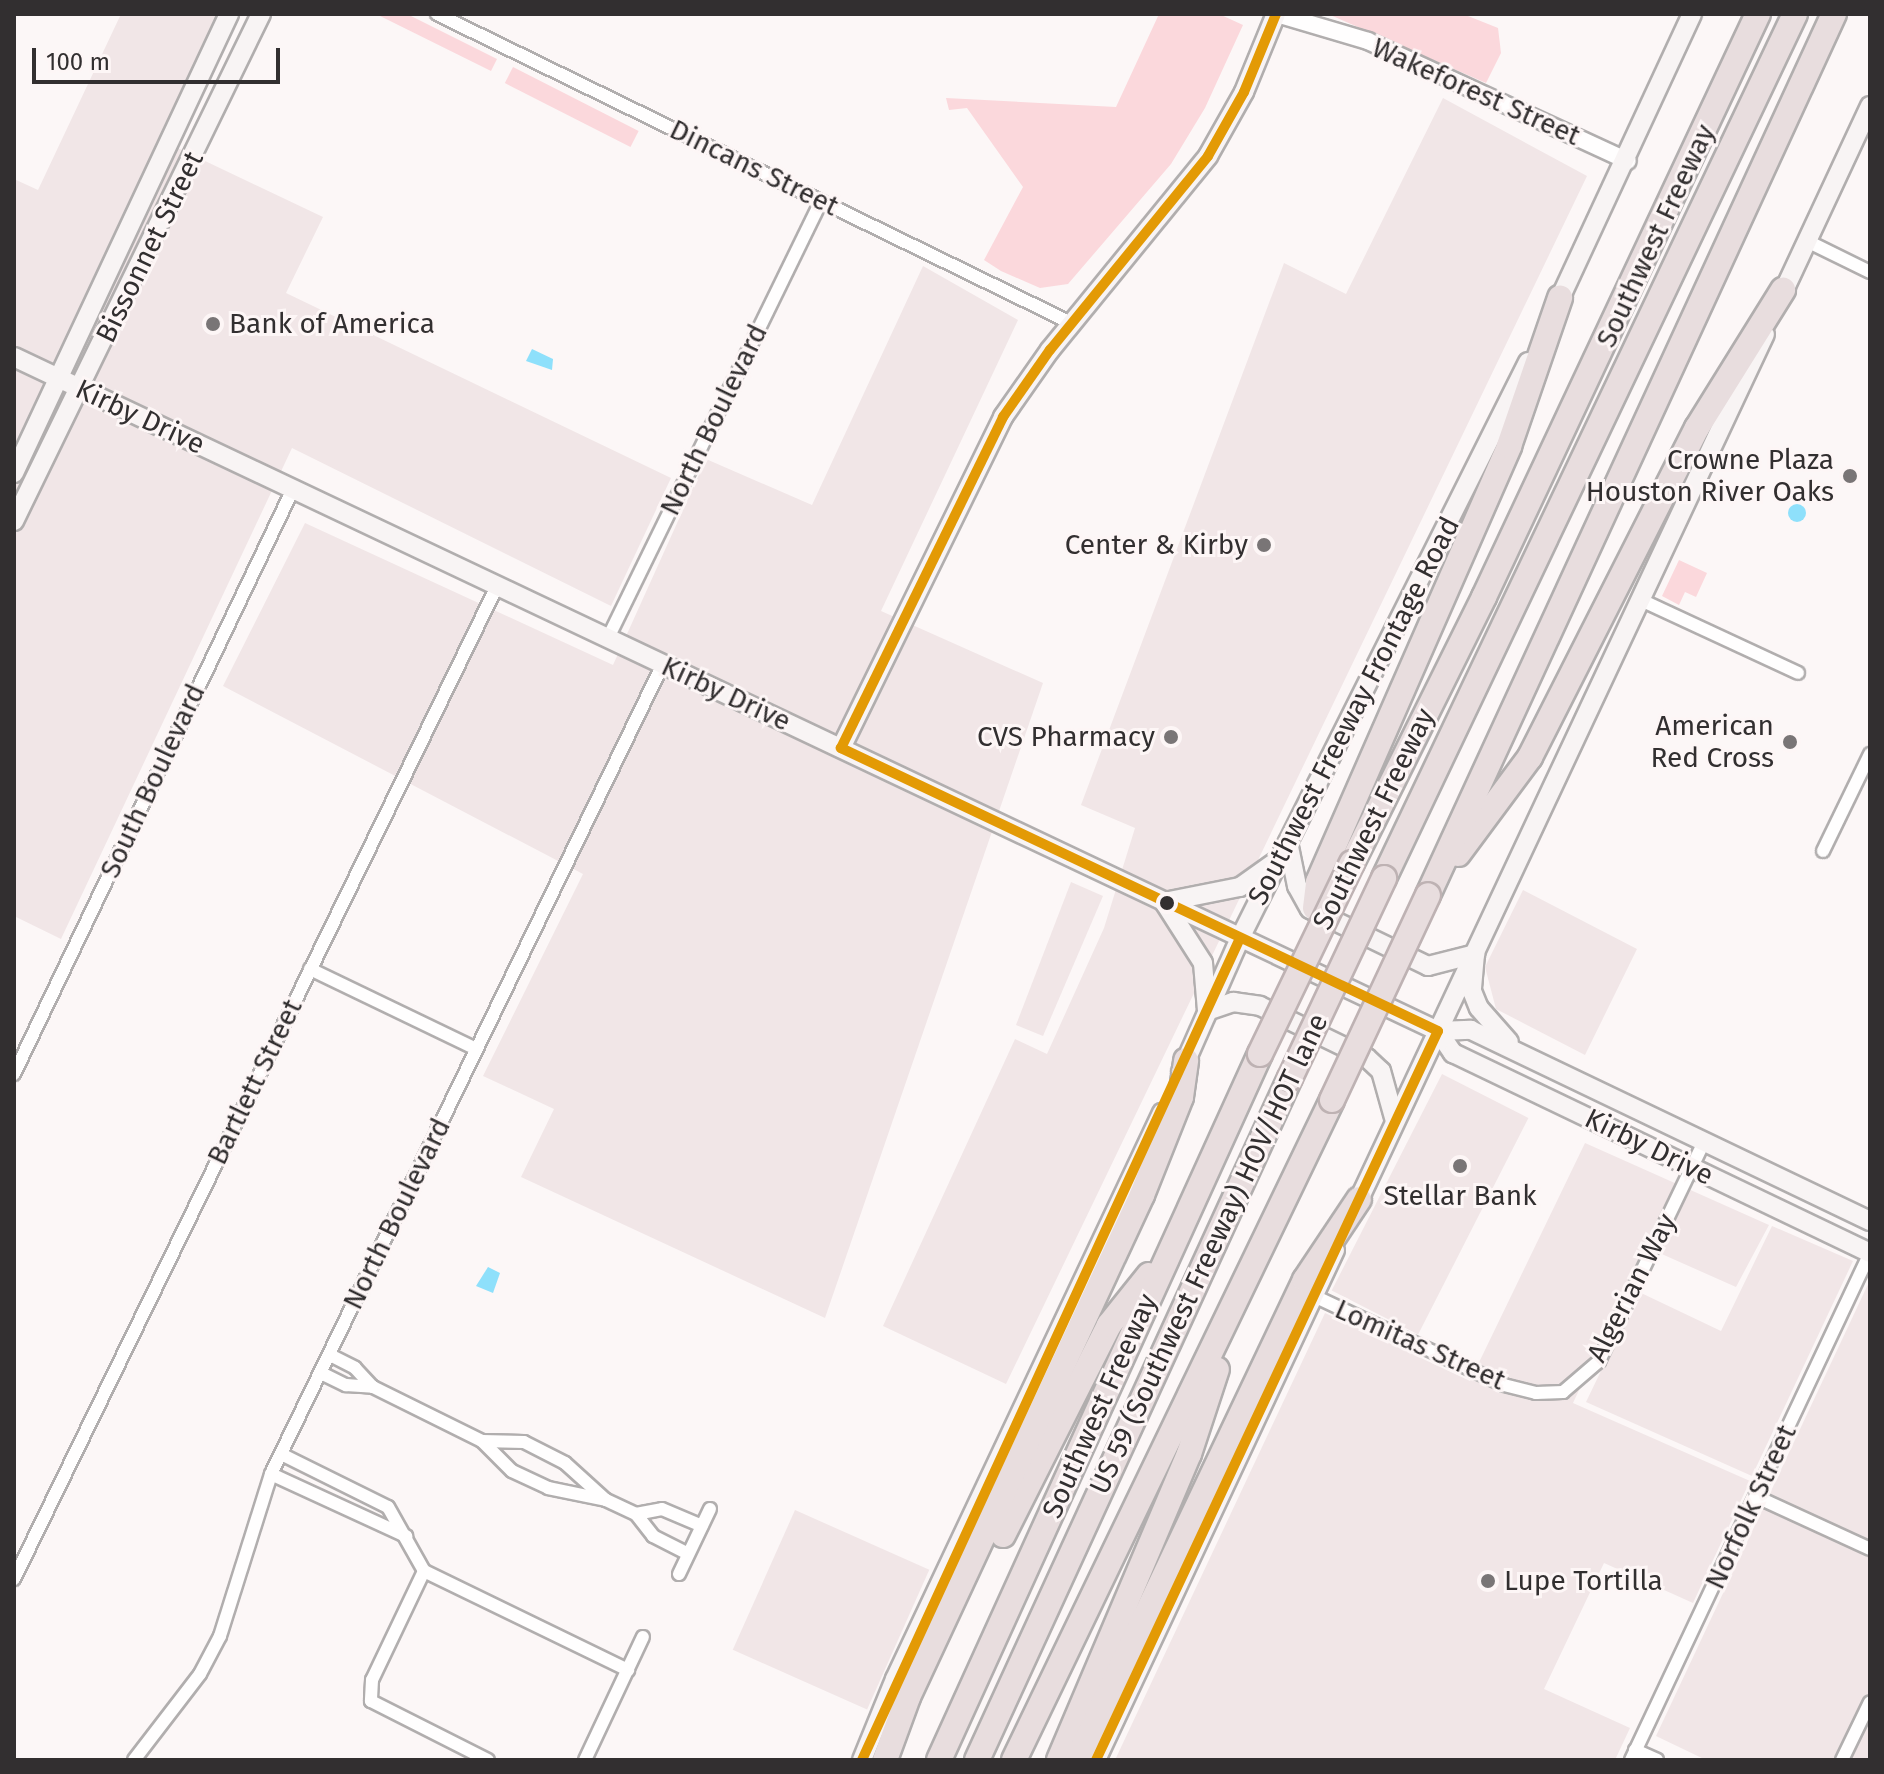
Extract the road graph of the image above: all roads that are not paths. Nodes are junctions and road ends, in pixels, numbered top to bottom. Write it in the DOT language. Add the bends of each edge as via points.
graph roads {
  1 [pos="229,14"];
  2 [pos="261,14"];
  3 [pos="437,14"];
  4 [pos="1277,14"];
  5 [pos="1692,14"];
  6 [pos="1758,14"];
  7 [pos="1795,14"];
  8 [pos="1834,14"];
  9 [pos="1870,106"];
  10 [pos="172,135"];
  11 [pos="197,147"];
  12 [pos="1628,161"];
  13 [pos="821,201"];
  14 [pos="1807,241"];
  15 [pos="1870,272"];
  16 [pos="1783,290"];
  17 [pos="1560,298"];
  18 [pos="1071,323"];
  19 [pos="14,357"];
  20 [pos="59,379"];
  21 [pos="79,390"];
  22 [pos="14,473"];
  23 [pos="293,489"];
  24 [pos="14,521"];
  25 [pos="497,586"];
  26 [pos="1641,600"];
  27 [pos="608,638"];
  28 [pos="663,664"];
  29 [pos="1798,673"];
  30 [pos="841,748"];
  31 [pos="1870,754"];
  32 [pos="1284,851"];
  33 [pos="1823,851"];
  34 [pos="1341,858"];
  35 [pos="1428,895"];
  36 [pos="1164,902"];
  37 [pos="1240,938"];
  38 [pos="1475,954"];
  39 [pos="310,969"];
  40 [pos="1207,1011"];
  41 [pos="1438,1031"];
  42 [pos="476,1049"];
  43 [pos="1527,1058"];
  44 [pos="1186,1060"];
  45 [pos="14,1074"];
  46 [pos="1395,1121"];
  47 [pos="1704,1142"];
  48 [pos="1693,1168"];
  49 [pos="1359,1199"];
  50 [pos="1870,1221"];
  51 [pos="1173,1245"];
  52 [pos="1870,1253"];
  53 [pos="1245,1282"];
  54 [pos="1314,1296"];
  55 [pos="330,1355"];
  56 [pos="321,1373"];
  57 [pos="1573,1385"];
  58 [pos="373,1387"];
  59 [pos="482,1441"];
  60 [pos="281,1454"];
  61 [pos="271,1474"];
  62 [pos="346,1485"];
  63 [pos="1757,1497"];
  64 [pos="606,1500"];
  65 [pos="337,1506"];
  66 [pos="710,1509"];
  67 [pos="636,1514"];
  68 [pos="702,1526"];
  69 [pos="406,1536"];
  70 [pos="1870,1549"];
  71 [pos="688,1554"];
  72 [pos="424,1571"];
  73 [pos="679,1574"];
  74 [pos="14,1579"];
  75 [pos="643,1637"];
  76 [pos="628,1670"];
  77 [pos="1870,1702"];
  78 [pos="1633,1755"];
  79 [pos="134,1760"];
  80 [pos="488,1760"];
  81 [pos="585,1760"];
  82 [pos="862,1760"];
  83 [pos="888,1760"];
  84 [pos="939,1760"];
  85 [pos="977,1760"];
  86 [pos="1014,1760"];
  87 [pos="1059,1760"];
  88 [pos="1077,1760"];
  89 [pos="1096,1760"];
  90 [pos="1657,1760"];
  91 [pos="1842,1760"];
  1 -- 10 [label="main road, Bissonnet Street"];
  2 -- 11 [label="main road, Bissonnet Street"];
  3 -- 13 [label="street, Dincans Street"];
  4 -- 12 [label="street, Wakeforest Street" via="1368,41"];
  4 -- 18 [label="main road" via="1244,92 1208,156"];
  5 -- 12 [label="main road, Southwest Freeway Frontage Road"];
  6 -- 34 [label="highway, Southwest Freeway" via="1484,597"];
  7 -- 85 [label="highway, US 59 (Southwest Freeway) HOV/HOT lane, bridge" via="1290,1078"];
  8 -- 35 [label="highway"];
  9 -- 14 [label="main road"];
  10 -- 11 [label="main road"];
  10 -- 20 [label="main road, Bissonnet Street"];
  11 -- 21 [label="main road, Bissonnet Street"];
  12 -- 17 [label="main road, Southwest Freeway Frontage Road"];
  13 -- 18 [label="street, Dincans Street"];
  13 -- 27 [label="street, North Boulevard"];
  14 -- 15 [label="street"];
  14 -- 16 [label="main road"];
  16 -- 26 [label="main road"];
  16 -- 35 [label="highway" via="1697,428 1530,757"];
  17 -- 32 [label="main road, Southwest Freeway Frontage Road"];
  17 -- 34 [label="highway" via="1509,446"];
  18 -- 30 [label="main road" via="1003,417"];
  19 -- 20 [label="main road, Kirby Drive"];
  20 -- 21 [label="main road, Kirby Drive"];
  20 -- 22 [label="main road, Bissonnet Street"];
  21 -- 23 [label="main road, Kirby Drive"];
  21 -- 24 [label="main road, Bissonnet Street"];
  23 -- 25 [label="main road, Kirby Drive"];
  23 -- 45 [label="street, South Boulevard"];
  25 -- 27 [label="main road, Kirby Drive"];
  25 -- 39 [label="street, Bartlett Street"];
  26 -- 29 [label="street"];
  26 -- 38 [label="main road"];
  27 -- 28 [label="main road, Kirby Drive"];
  28 -- 30 [label="main road, Kirby Drive"];
  28 -- 42 [label="street, North Boulevard"];
  30 -- 36 [label="main road, Kirby Drive"];
  31 -- 33 [label="street"];
  32 -- 36 [label="main road" via="1240,887"];
  32 -- 37 [label="main road, Southwest Freeway Frontage Road"];
  32 -- 38 [label="main road" via="1310,909 1428,966"];
  34 -- 51 [label="highway, Southwest Freeway, bridge" via="1312,945"];
  35 -- 53 [label="highway, bridge"];
  36 -- 37 [label="main road, Kirby Drive"];
  36 -- 40 [label="main road" via="1203,963"];
  37 -- 40 [label="main road, Southwest Freeway Frontage Road"];
  37 -- 41 [label="main road, Kirby Drive"];
  38 -- 41 [label="main road"];
  38 -- 43 [label="main road" via="1472,991 1479,1008"];
  39 -- 42 [label="street"];
  39 -- 74 [label="street, Bartlett Street"];
  40 -- 44 [label="main road, Southwest Freeway Frontage Road"];
  40 -- 46 [label="main road" via="1233,1002 1260,1006 1367,1058 1381,1071"];
  41 -- 43 [label="main road, Kirby Drive" via="1471,1030"];
  41 -- 46 [label="main road"];
  41 -- 48 [label="main road, Kirby Drive" via="1453,1053"];
  42 -- 55 [label="street, North Boulevard"];
  43 -- 47 [label="main road, Kirby Drive"];
  44 -- 82 [label="main road, Southwest Freeway Frontage Road"];
  44 -- 83 [label="highway" via="1181,1097 1142,1195 908,1697"];
  46 -- 49 [label="main road"];
  47 -- 48 [label="street, Algerian Way"];
  47 -- 50 [label="main road, Kirby Drive"];
  48 -- 52 [label="main road, Kirby Drive"];
  48 -- 57 [label="street, Algerian Way" via="1599,1361"];
  49 -- 54 [label="main road"];
  49 -- 88 [label="highway" via="1305,1280"];
  51 -- 83 [label="highway" via="1109,1325"];
  51 -- 84 [label="highway, Southwest Freeway"];
  52 -- 63 [label="street, Norfolk Street"];
  53 -- 86 [label="highway"];
  53 -- 87 [label="highway" via="1189,1454"];
  54 -- 57 [label="street, Lomitas Street" via="1504,1385 1536,1393 1563,1392"];
  54 -- 89 [label="main road"];
  55 -- 56 [label="street, North Boulevard"];
  55 -- 58 [label="street" via="355,1368"];
  56 -- 58 [label="street" via="346,1385"];
  56 -- 60 [label="street, North Boulevard"];
  58 -- 59 [label="street"];
  59 -- 64 [label="street" via="512,1471"];
  59 -- 64 [label="street" via="524,1442 565,1463"];
  60 -- 61 [label="street, North Boulevard"];
  60 -- 62 [label="street"];
  61 -- 65 [label="street"];
  61 -- 79 [label="street, North Boulevard" via="220,1636 193,1684"];
  62 -- 65 [label="street"];
  62 -- 69 [label="street" via="388,1507"];
  63 -- 70 [label="street"];
  63 -- 78 [label="street, Norfolk Street"];
  64 -- 67 [label="street"];
  65 -- 69 [label="street"];
  66 -- 68 [label="street"];
  67 -- 68 [label="street" via="662,1509"];
  67 -- 71 [label="street" via="653,1536"];
  68 -- 71 [label="street"];
  69 -- 72 [label="street"];
  71 -- 73 [label="street"];
  72 -- 76 [label="street"];
  72 -- 80 [label="street" via="372,1680 371,1701"];
  75 -- 76 [label="street"];
  76 -- 81 [label="street"];
  77 -- 91 [label="street"];
  78 -- 90 [label="street"];
}
